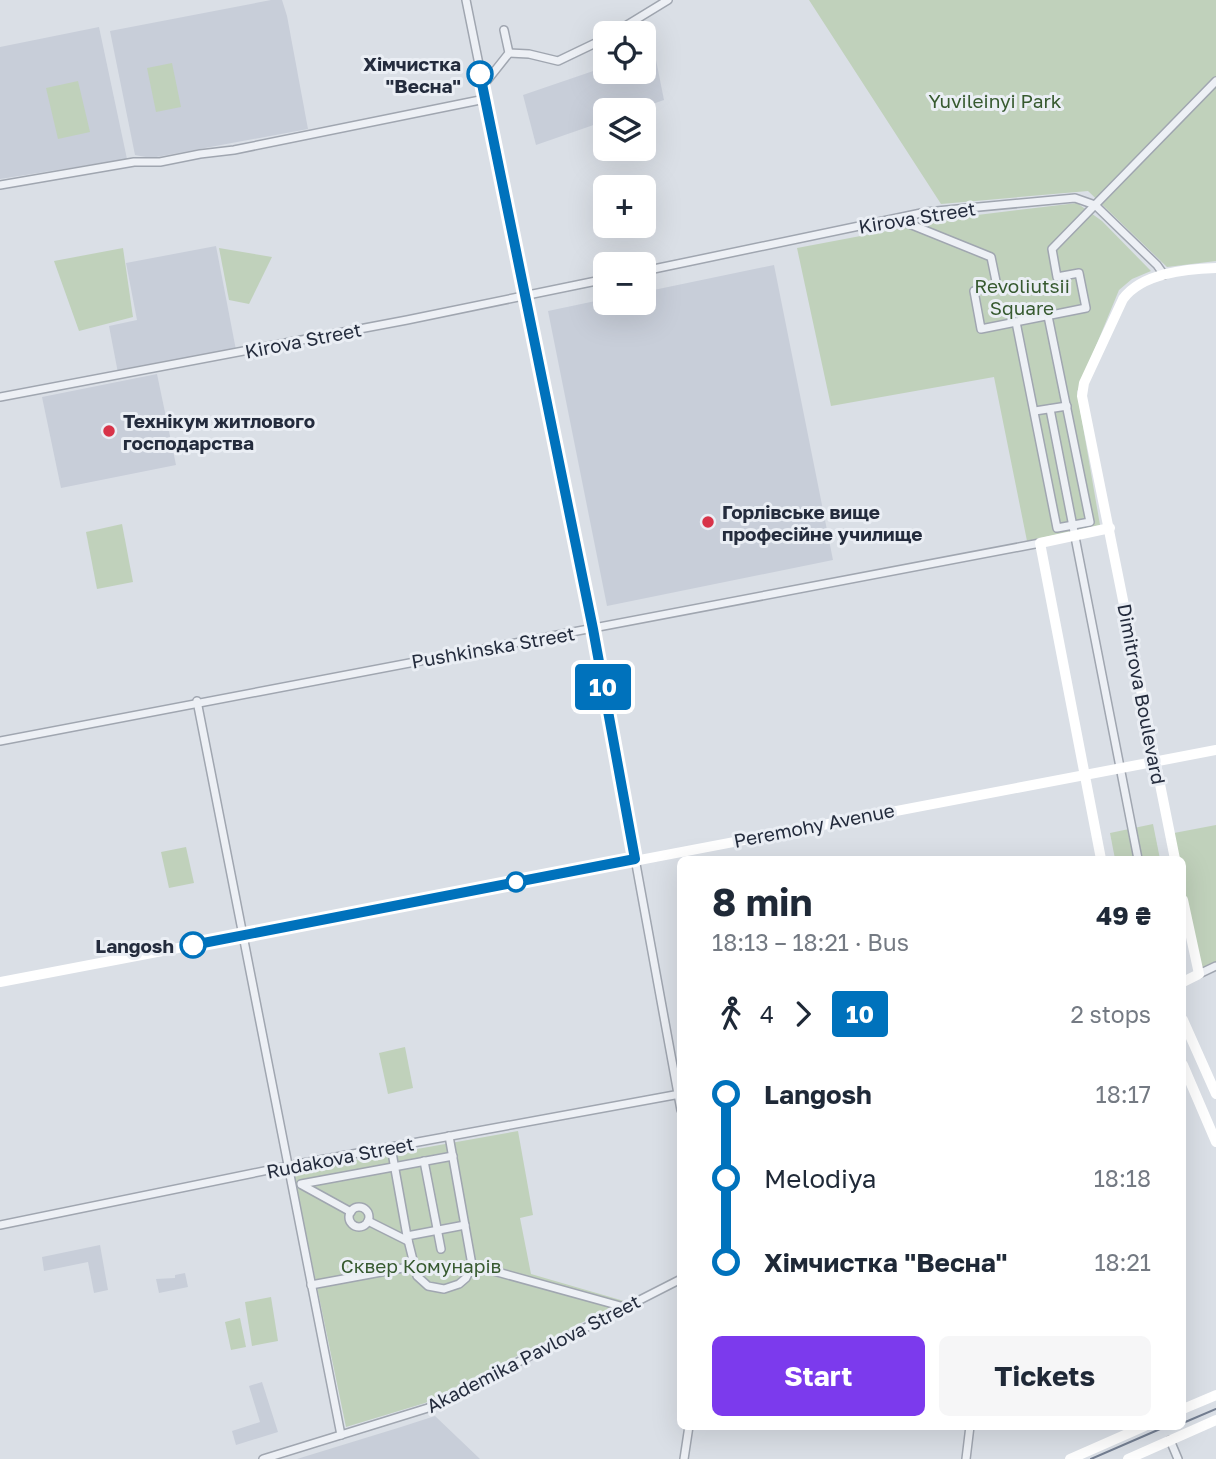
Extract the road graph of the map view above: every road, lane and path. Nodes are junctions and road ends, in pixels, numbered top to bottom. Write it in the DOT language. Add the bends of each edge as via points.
graph roads {
  1 [pos="466,0"];
  2 [pos="668,0"];
  3 [pos="634,21"];
  4 [pos="504,30"];
  5 [pos="593,44"];
  6 [pos="509,53"];
  7 [pos="1216,81"];
  8 [pos="482,87"];
  9 [pos="485,99"];
  10 [pos="0,185"];
  11 [pos="1095,205"];
  12 [pos="897,219"];
  13 [pos="1216,268"];
  14 [pos="656,269"];
  15 [pos="1164,275"];
  16 [pos="593,282"];
  17 [pos="526,296"];
  18 [pos="1048,316"];
  19 [pos="1016,322"];
  20 [pos="0,397"];
  21 [pos="1067,406"];
  22 [pos="1050,409"];
  23 [pos="1035,411"];
  24 [pos="1110,528"];
  25 [pos="1073,531"];
  26 [pos="1040,543"];
  27 [pos="593,629"];
  28 [pos="197,701"];
  29 [pos="0,741"];
  30 [pos="1216,750"];
  31 [pos="1156,761"];
  32 [pos="1121,768"];
  33 [pos="1084,775"];
  34 [pos="1100,856"];
  35 [pos="1137,856"];
  36 [pos="1174,856"];
  37 [pos="635,859"];
  38 [pos="1186,914"];
  39 [pos="244,935"];
  40 [pos="1216,967"];
  41 [pos="1199,974"];
  42 [pos="1186,980"];
  43 [pos="0,982"];
  44 [pos="1186,1027"];
  45 [pos="1186,1072"];
  46 [pos="677,1083"];
  47 [pos="677,1094"];
  48 [pos="1216,1094"];
  49 [pos="449,1136"];
  50 [pos="1216,1142"];
  51 [pos="391,1147"];
  52 [pos="453,1156"];
  53 [pos="424,1161"];
  54 [pos="287,1167"];
  55 [pos="394,1167"];
  56 [pos="351,1212"];
  57 [pos="368,1221"];
  58 [pos="465,1224"];
  59 [pos="0,1225"];
  60 [pos="437,1230"];
  61 [pos="407,1238"];
  62 [pos="440,1249"];
  63 [pos="472,1265"];
  64 [pos="414,1266"];
  65 [pos="677,1281"];
  66 [pos="310,1285"];
  67 [pos="624,1307"];
  68 [pos="1216,1395"];
  69 [pos="1186,1408"];
  70 [pos="1216,1420"];
  71 [pos="688,1430"];
  72 [pos="970,1430"];
  73 [pos="1136,1430"];
  74 [pos="341,1435"];
  75 [pos="1170,1440"];
  76 [pos="263,1459"];
  77 [pos="684,1459"];
  78 [pos="966,1459"];
  79 [pos="1070,1459"];
  80 [pos="1128,1459"];
  81 [pos="1178,1459"];
  1 -- 8 [label="street"];
  2 -- 3 [label="street"];
  4 -- 6 [label="street"];
  5 -- 6 [label="street" via="558,61"];
  6 -- 8 [label="street"];
  7 -- 11 [label="street"];
  8 -- 9 [label="street"];
  9 -- 10 [label="street" via="234,150"];
  9 -- 17 [label="street"];
  11 -- 12 [label="street, Kirova Street" via="1075,198 926,212"];
  11 -- 15 [label="street"];
  11 -- 18 [label="street" via="1052,249 1057,277 1079,273 1086,308"];
  12 -- 14 [label="street, Kirova Street"];
  12 -- 19 [label="street" via="991,257 997,286 974,290 981,329"];
  13 -- 15 [label="main road, Dimitrova Boulevard"];
  15 -- 24 [label="main road, Dimitrova Boulevard" via="1135,287 1123,299 1082,388"];
  16 -- 17 [label="street, Kirova Street"];
  17 -- 20 [label="street, Kirova Street"];
  17 -- 27 [label="street"];
  18 -- 19 [label="street"];
  18 -- 21 [label="street"];
  19 -- 23 [label="street"];
  21 -- 22 [label="street"];
  21 -- 25 [label="street" via="1090,522"];
  22 -- 23 [label="street"];
  22 -- 25 [label="street"];
  23 -- 25 [label="street" via="1057,528"];
  24 -- 25 [label="main road, Pushkinska Street"];
  24 -- 31 [label="main road, Dimitrova Boulevard"];
  25 -- 26 [label="main road, Pushkinska Street"];
  25 -- 32 [label="street"];
  26 -- 27 [label="street, Pushkinska Street"];
  26 -- 33 [label="main road"];
  27 -- 28 [label="street, Pushkinska Street"];
  27 -- 37 [label="street"];
  28 -- 29 [label="street, Pushkinska Street"];
  28 -- 39 [label="street"];
  30 -- 31 [label="main road, Peremohy Avenue"];
  31 -- 32 [label="main road, Peremohy Avenue"];
  31 -- 36 [label="main road, Dimitrova Boulevard"];
  32 -- 33 [label="main road, Peremohy Avenue"];
  32 -- 35 [label="street"];
  33 -- 34 [label="main road"];
  33 -- 37 [label="main road, Peremohy Avenue"];
  37 -- 39 [label="main road, Peremohy Avenue"];
  37 -- 46 [label="street"];
  38 -- 41 [label="main road"];
  39 -- 43 [label="main road, Peremohy Avenue"];
  39 -- 54 [label="street"];
  40 -- 41 [label="street"];
  41 -- 42 [label="main road"];
  44 -- 48 [label="main road"];
  45 -- 50 [label="main road"];
  47 -- 49 [label="street, Rudakova Street"];
  49 -- 51 [label="street, Rudakova Street"];
  49 -- 52 [label="street"];
  51 -- 54 [label="street, Rudakova Street"];
  51 -- 55 [label="street"];
  52 -- 53 [label="street"];
  52 -- 58 [label="street"];
  53 -- 55 [label="street"];
  53 -- 60 [label="street"];
  54 -- 59 [label="street, Rudakova Street"];
  54 -- 66 [label="street"];
  55 -- 56 [label="street" via="301,1184"];
  55 -- 61 [label="street"];
  56 -- 57 [label="street" via="365,1209"];
  56 -- 57 [label="street" via="354,1226"];
  57 -- 61 [label="street"];
  58 -- 60 [label="street"];
  58 -- 63 [label="street"];
  60 -- 61 [label="street"];
  60 -- 62 [label="street"];
  61 -- 64 [label="street"];
  63 -- 64 [label="street" via="459,1284 444,1289 428,1286"];
  63 -- 67 [label="street"];
  64 -- 66 [label="street"];
  65 -- 67 [label="street, Akademika Pavlova Street"];
  66 -- 74 [label="street"];
  67 -- 74 [label="street, Akademika Pavlova Street" via="428,1408"];
  68 -- 69 [label="main road"];
  70 -- 75 [label="main road"];
  71 -- 77 [label="street"];
  72 -- 78 [label="street"];
  73 -- 79 [label="main road"];
  74 -- 76 [label="street, Akademika Pavlova Street"];
  75 -- 80 [label="main road"];
  75 -- 81 [label="street"];
}
